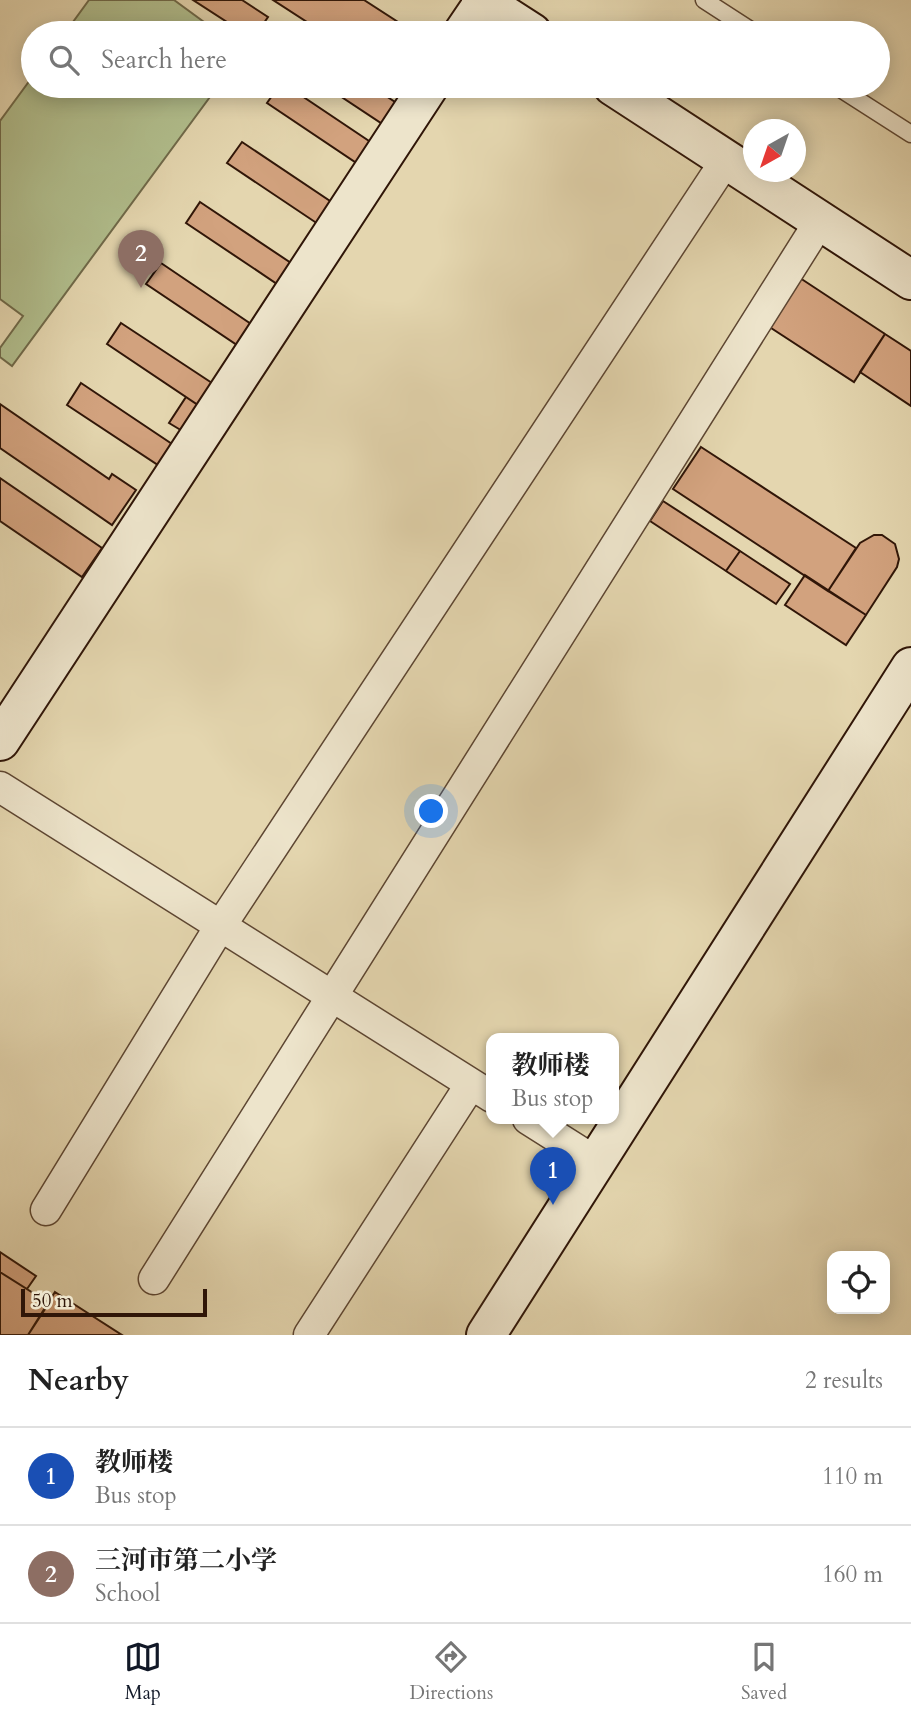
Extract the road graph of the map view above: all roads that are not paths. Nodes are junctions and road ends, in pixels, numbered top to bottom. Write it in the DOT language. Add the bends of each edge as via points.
graph roads {
  1 [pos="704,0"];
  2 [pos="488,2"];
  3 [pos="473,21"];
  4 [pos="515,21"];
  5 [pos="736,21"];
  6 [pos="421,98"];
  7 [pos="630,98"];
  8 [pos="855,98"];
  9 [pos="911,134"];
  10 [pos="726,160"];
  11 [pos="820,221"];
  12 [pos="911,280"];
  13 [pos="911,667"];
  14 [pos="0,741"];
  15 [pos="0,787"];
  16 [pos="221,926"];
  17 [pos="332,996"];
  18 [pos="482,1090"];
  19 [pos="536,1124"];
  20 [pos="596,1162"];
  21 [pos="46,1210"];
  22 [pos="153,1279"];
  23 [pos="309,1335"];
  24 [pos="486,1335"];
  1 -- 5 [label="lane"];
  2 -- 3 [label="street"];
  2 -- 4 [label="street"];
  6 -- 14 [label="street"];
  7 -- 10 [label="street"];
  8 -- 9 [label="lane"];
  10 -- 11 [label="street"];
  10 -- 16 [label="street"];
  11 -- 12 [label="street"];
  11 -- 17 [label="street"];
  13 -- 20 [label="street"];
  15 -- 16 [label="street"];
  16 -- 17 [label="street"];
  16 -- 21 [label="street"];
  17 -- 18 [label="street"];
  17 -- 22 [label="street"];
  18 -- 23 [label="street"];
  19 -- 20 [label="street"];
  20 -- 24 [label="street"];
}
